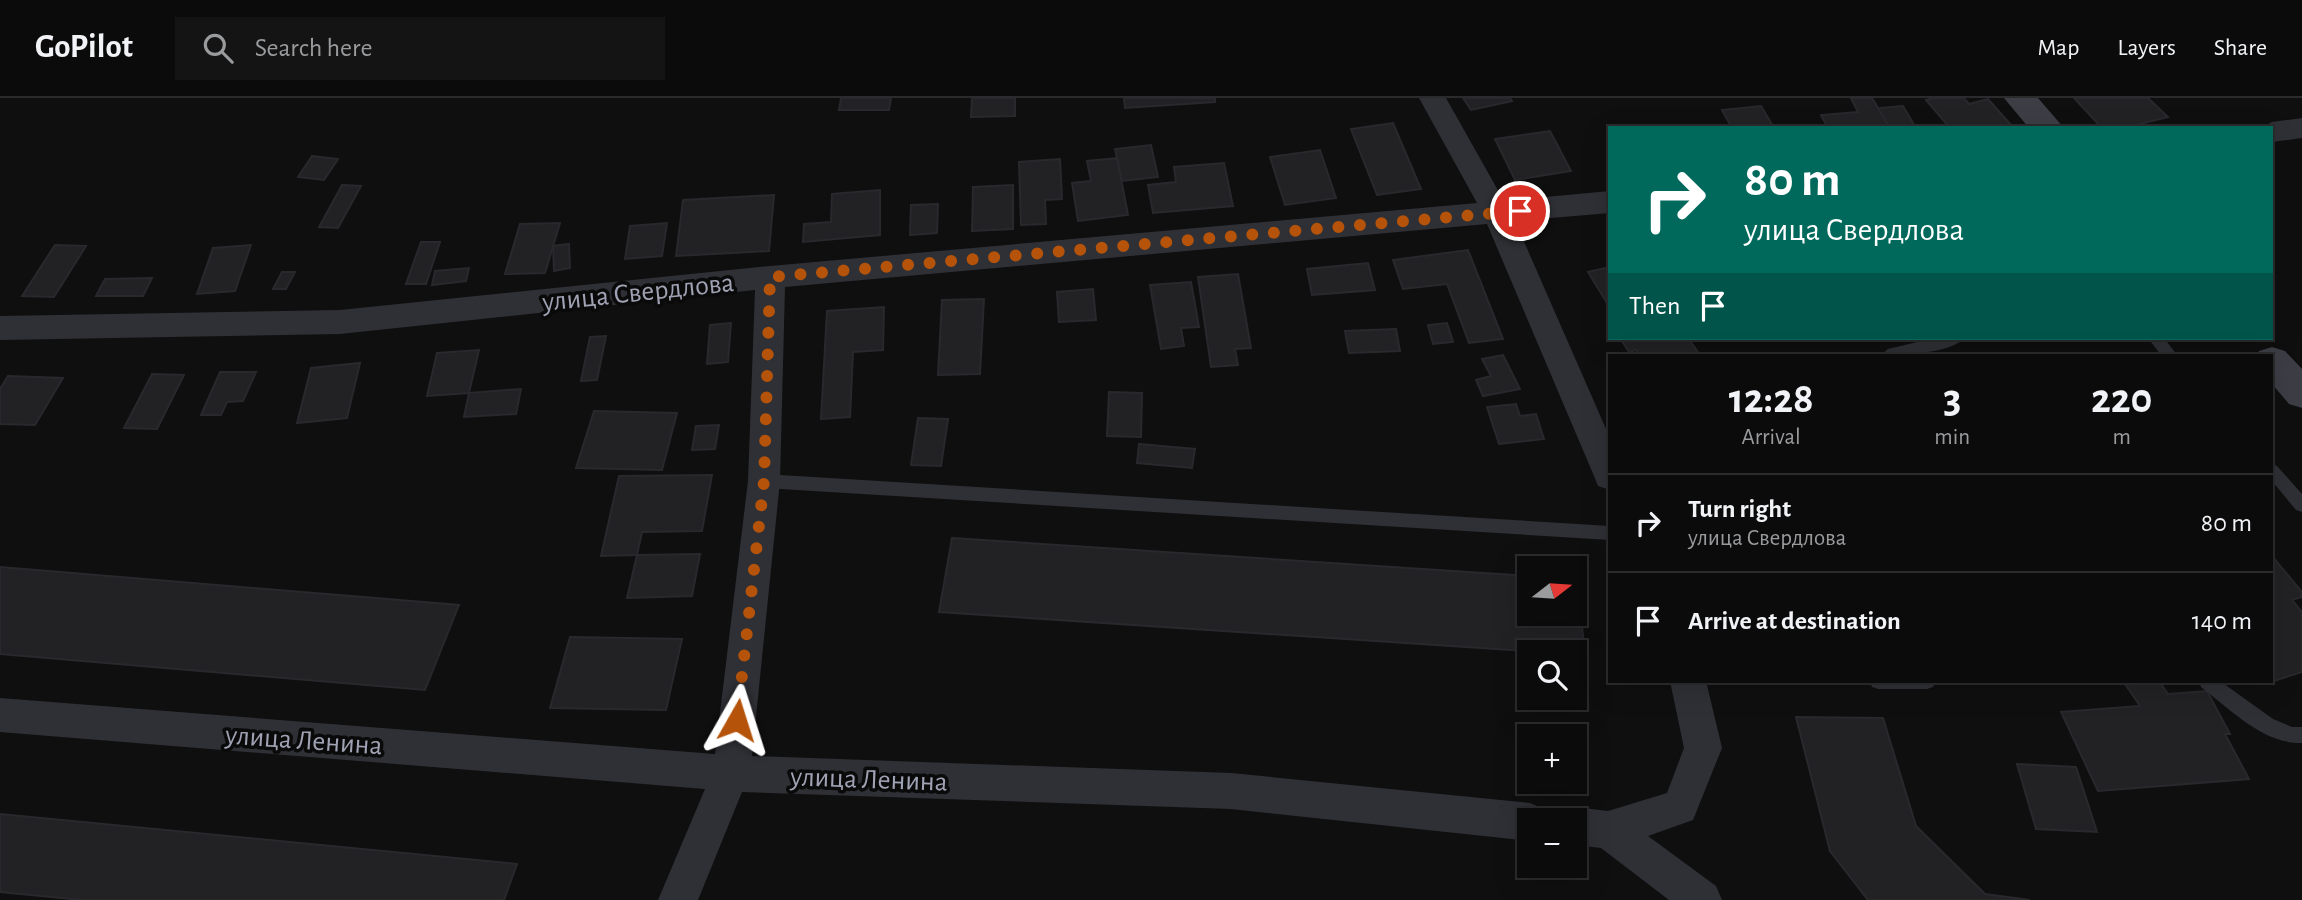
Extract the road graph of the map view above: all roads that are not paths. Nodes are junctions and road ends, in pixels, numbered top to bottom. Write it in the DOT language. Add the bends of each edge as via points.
graph roads {
  1 [pos="1432,98"];
  2 [pos="2020,98"];
  3 [pos="2046,126"];
  4 [pos="2302,128"];
  5 [pos="2273,132"];
  6 [pos="1608,202"];
  7 [pos="1497,213"];
  8 [pos="770,277"];
  9 [pos="0,328"];
  10 [pos="1950,340"];
  11 [pos="2157,340"];
  12 [pos="2251,340"];
  13 [pos="1912,353"];
  14 [pos="2169,354"];
  15 [pos="2265,354"];
  16 [pos="2273,362"];
  17 [pos="2302,393"];
  18 [pos="1608,471"];
  19 [pos="2273,472"];
  20 [pos="764,481"];
  21 [pos="2302,505"];
  22 [pos="1608,533"];
  23 [pos="1688,683"];
  24 [pos="2210,683"];
  25 [pos="0,715"];
  26 [pos="2302,735"];
  27 [pos="731,773"];
  28 [pos="1517,821"];
  29 [pos="1592,828"];
  30 [pos="678,900"];
  31 [pos="1702,900"];
  1 -- 7 [label="street"];
  2 -- 3 [label="main road"];
  4 -- 5 [label="street"];
  6 -- 7 [label="street, улица Свердлова"];
  7 -- 8 [label="street, улица Свердлова"];
  7 -- 18 [label="street"];
  8 -- 9 [label="street, улица Свердлова" via="340,322"];
  8 -- 20 [label="street"];
  10 -- 13 [label="lane"];
  11 -- 14 [label="lane"];
  12 -- 15 [label="main road"];
  16 -- 17 [label="main road"];
  19 -- 21 [label="lane"];
  20 -- 22 [label="lane"];
  20 -- 27 [label="street"];
  23 -- 29 [label="street" via="1703,748 1680,807"];
  24 -- 26 [label="lane" via="2272,728 2295,737"];
  25 -- 27 [label="street, улица Ленина"];
  27 -- 28 [label="street, улица Ленина" via="1231,791"];
  27 -- 30 [label="street"];
  29 -- 31 [label="street"];
}
